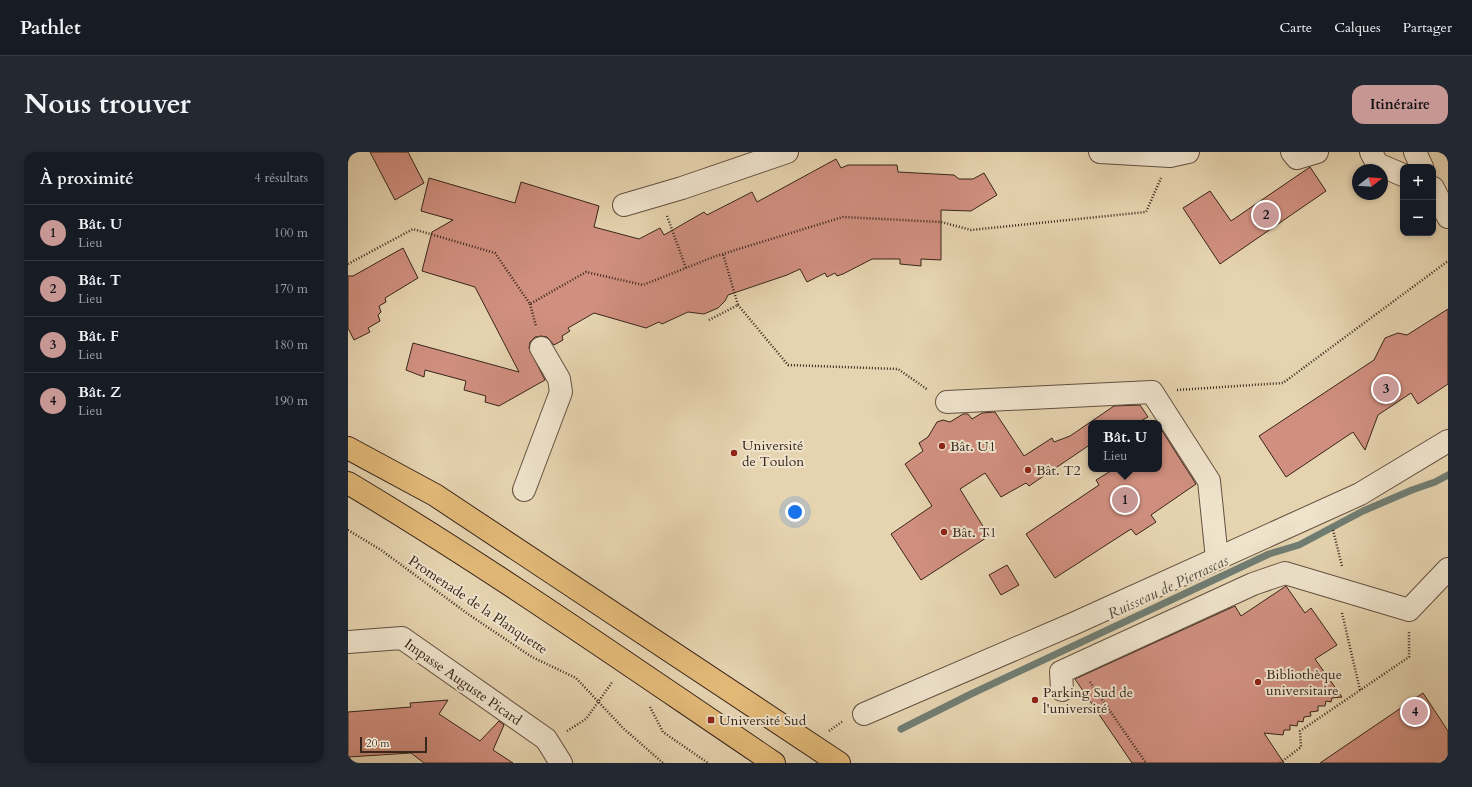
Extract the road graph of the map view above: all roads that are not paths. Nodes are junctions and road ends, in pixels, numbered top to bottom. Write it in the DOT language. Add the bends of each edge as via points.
graph roads {
  1 [pos="787,152"];
  2 [pos="1100,152"];
  3 [pos="1292,152"];
  4 [pos="1317,152"];
  5 [pos="1371,152"];
  6 [pos="1415,152"];
  7 [pos="1179,154"];
  8 [pos="1421,164"];
  9 [pos="1400,174"];
  10 [pos="1436,194"];
  11 [pos="624,205"];
  12 [pos="1436,208"];
  13 [pos="1448,218"];
  14 [pos="1448,226"];
  15 [pos="541,348"];
  16 [pos="947,402"];
  17 [pos="1448,441"];
  18 [pos="348,448"];
  19 [pos="348,483"];
  20 [pos="524,490"];
  21 [pos="1217,559"];
  22 [pos="1448,569"];
  23 [pos="348,642"];
  24 [pos="1062,690"];
  25 [pos="864,714"];
  26 [pos="561,763"];
  27 [pos="774,763"];
  28 [pos="839,763"];
  1 -- 11 [label="street"];
  2 -- 7 [label="street"];
  3 -- 4 [label="street" via="1297,158"];
  5 -- 9 [label="street" via="1377,164"];
  6 -- 8 [label="street"];
  10 -- 13 [label="street"];
  12 -- 14 [label="street"];
  15 -- 20 [label="street" via="559,379 561,392"];
  16 -- 21 [label="street" via="1152,392 1208,481"];
  17 -- 21 [label="street" via="1360,494"];
  18 -- 28 [label="main road" via="435,495"];
  19 -- 27 [label="main road" via="423,529"];
  21 -- 25 [label="street"];
  22 -- 24 [label="street" via="1410,610 1285,573 1253,584 1061,672"];
  23 -- 26 [label="street, Impasse Auguste Picard" via="402,638 546,739"];
}
